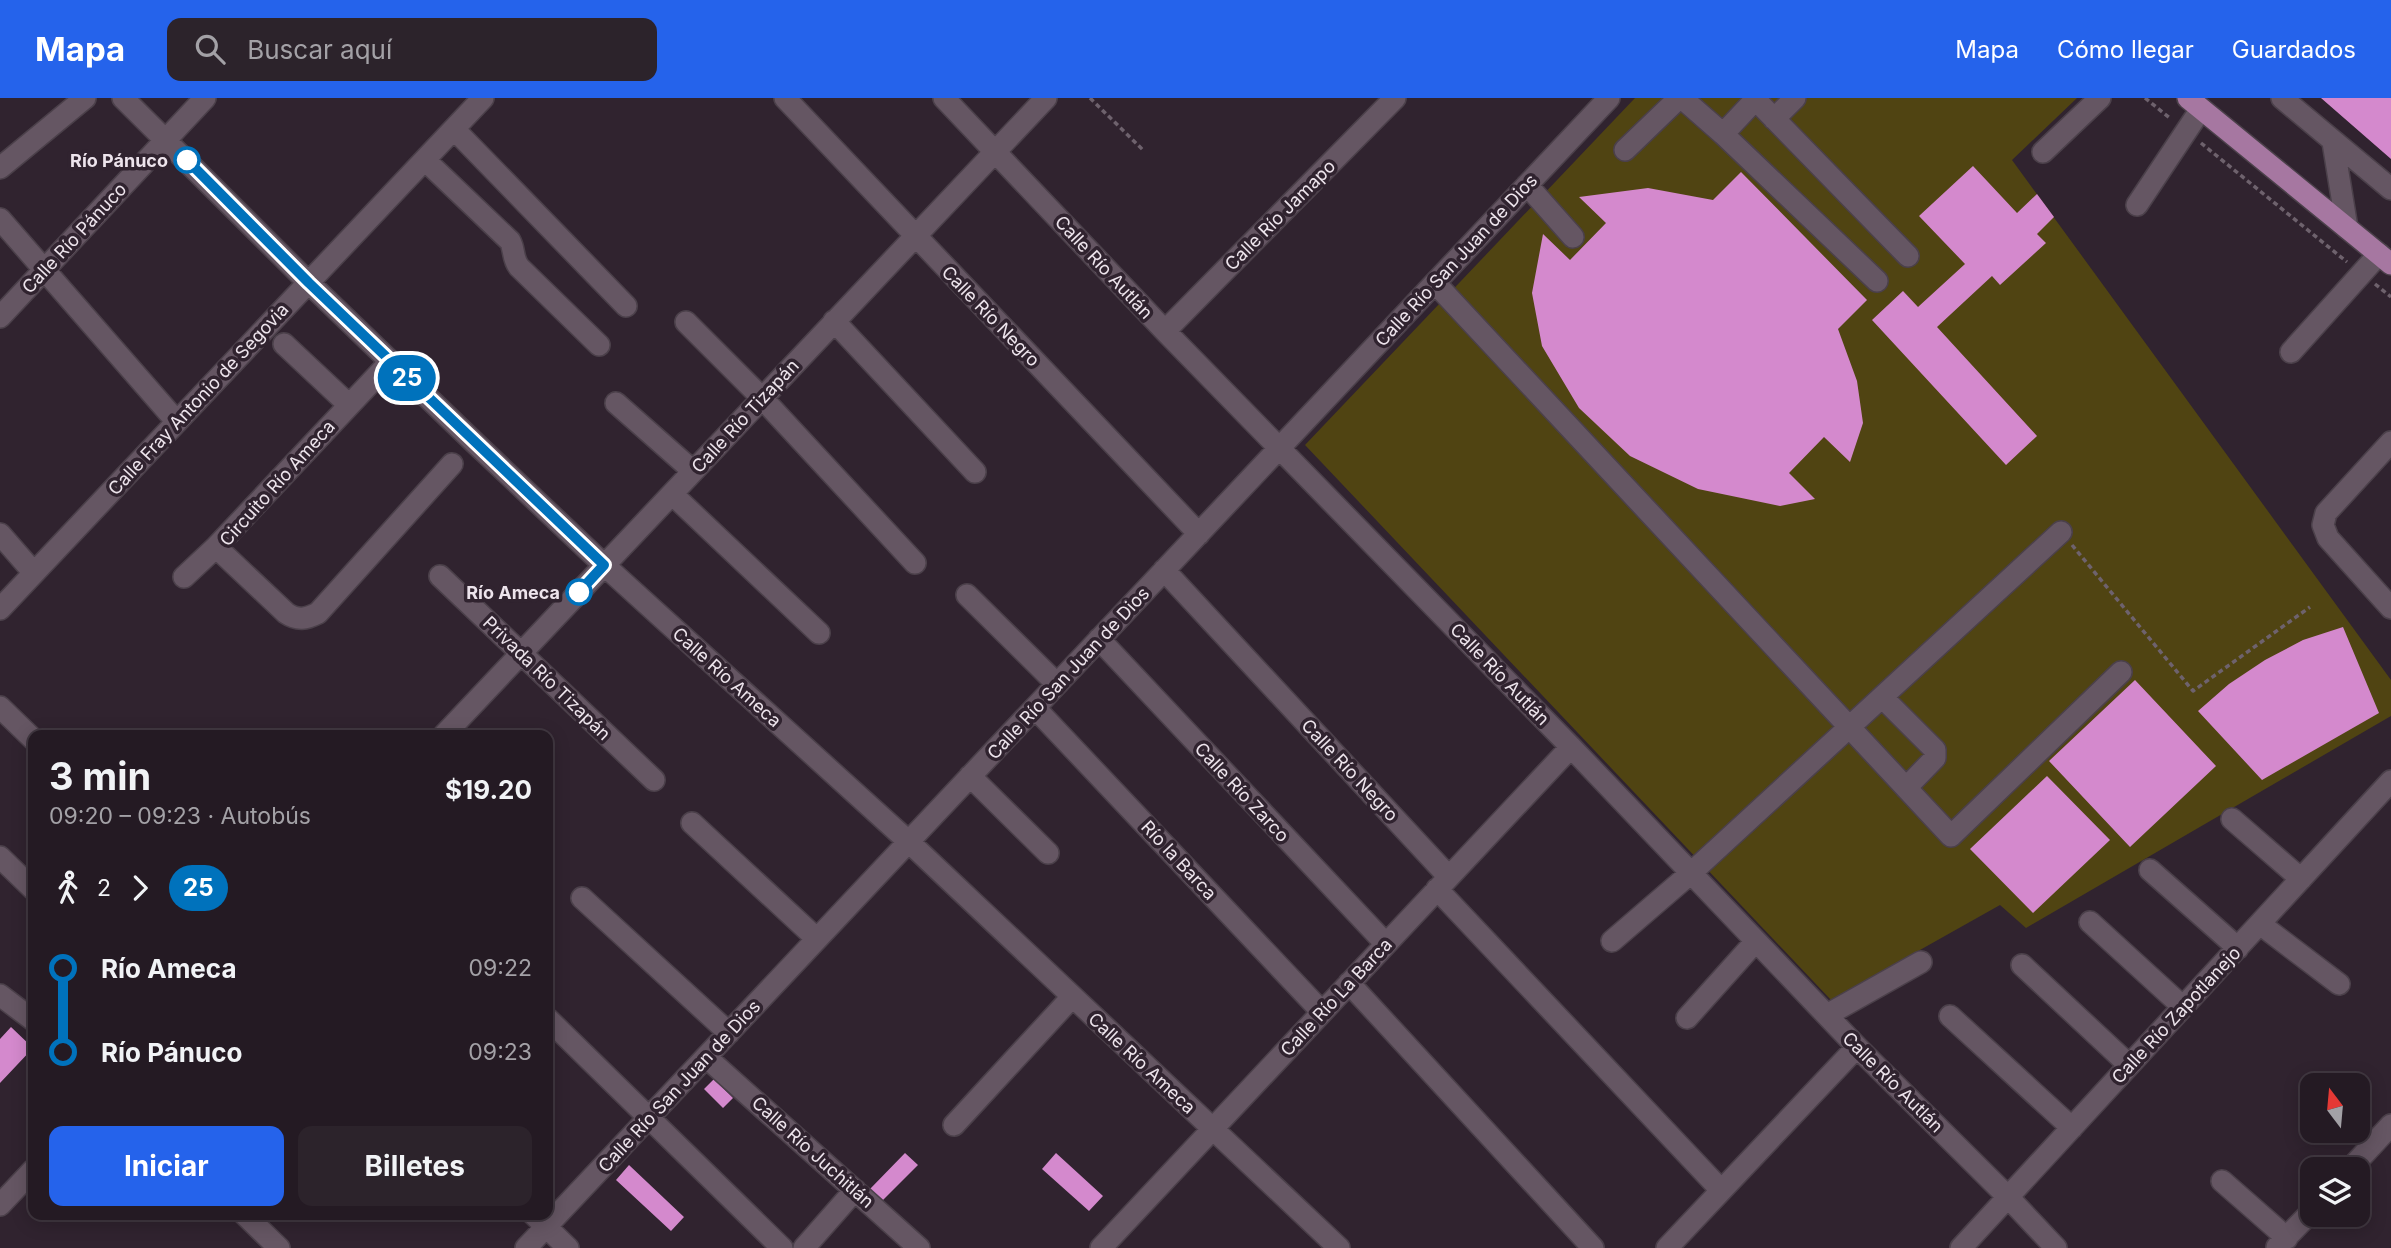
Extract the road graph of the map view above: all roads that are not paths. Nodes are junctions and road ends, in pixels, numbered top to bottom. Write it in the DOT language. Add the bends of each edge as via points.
graph roads {
  1 [pos="123,98"];
  2 [pos="205,98"];
  3 [pos="483,98"];
  4 [pos="785,98"];
  5 [pos="944,98"];
  6 [pos="1045,98"];
  7 [pos="1395,98"];
  8 [pos="1609,98"];
  9 [pos="1680,98"];
  10 [pos="1795,98"];
  11 [pos="2100,98"];
  12 [pos="2282,98"];
  13 [pos="1754,99"];
  14 [pos="72,102"];
  15 [pos="2194,104"];
  16 [pos="1774,119"];
  17 [pos="454,129"];
  18 [pos="1723,134"];
  19 [pos="166,139"];
  20 [pos="2333,142"];
  21 [pos="996,150"];
  22 [pos="1625,150"];
  23 [pos="2043,152"];
  24 [pos="425,160"];
  25 [pos="0,168"];
  26 [pos="1527,185"];
  27 [pos="2391,188"];
  28 [pos="2137,205"];
  29 [pos="0,219"];
  30 [pos="2347,228"];
  31 [pos="915,236"];
  32 [pos="1573,237"];
  33 [pos="1908,256"];
  34 [pos="2385,259"];
  35 [pos="44,270"];
  36 [pos="1877,281"];
  37 [pos="309,283"];
  38 [pos="1435,283"];
  39 [pos="626,306"];
  40 [pos="0,317"];
  41 [pos="834,321"];
  42 [pos="687,322"];
  43 [pos="1165,331"];
  44 [pos="284,344"];
  45 [pos="599,345"];
  46 [pos="2291,352"];
  47 [pos="390,362"];
  48 [pos="762,398"];
  49 [pos="616,403"];
  50 [pos="348,404"];
  51 [pos="177,422"];
  52 [pos="2391,442"];
  53 [pos="1279,448"];
  54 [pos="452,464"];
  55 [pos="693,471"];
  56 [pos="975,472"];
  57 [pos="671,494"];
  58 [pos="2061,532"];
  59 [pos="0,534"];
  60 [pos="1199,534"];
  61 [pos="216,547"];
  62 [pos="915,563"];
  63 [pos="604,565"];
  64 [pos="1164,570"];
  65 [pos="34,573"];
  66 [pos="440,576"];
  67 [pos="184,577"];
  68 [pos="967,594"];
  69 [pos="0,608"];
  70 [pos="2391,608"];
  71 [pos="819,633"];
  72 [pos="1099,639"];
  73 [pos="521,653"];
  74 [pos="2121,672"];
  75 [pos="1057,684"];
  76 [pos="1882,696"];
  77 [pos="0,707"];
  78 [pos="1035,708"];
  79 [pos="1849,727"];
  80 [pos="449,730"];
  81 [pos="28,733"];
  82 [pos="1571,747"];
  83 [pos="970,776"];
  84 [pos="654,780"];
  85 [pos="2391,781"];
  86 [pos="1906,788"];
  87 [pos="2232,819"];
  88 [pos="692,822"];
  89 [pos="909,842"];
  90 [pos="1048,853"];
  91 [pos="0,858"];
  92 [pos="2150,870"];
  93 [pos="1691,873"];
  94 [pos="2301,879"];
  95 [pos="1443,883"];
  96 [pos="28,884"];
  97 [pos="582,898"];
  98 [pos="2090,922"];
  99 [pos="2260,924"];
  100 [pos="817,939"];
  101 [pos="1612,941"];
  102 [pos="1756,941"];
  103 [pos="1386,944"];
  104 [pos="2238,948"];
  105 [pos="1921,962"];
  106 [pos="2022,965"];
  107 [pos="1349,983"];
  108 [pos="2339,984"];
  109 [pos="0,995"];
  110 [pos="1072,997"];
  111 [pos="2183,1007"];
  112 [pos="1322,1012"];
  113 [pos="1827,1015"];
  114 [pos="28,1016"];
  115 [pos="1950,1016"];
  116 [pos="1688,1018"];
  117 [pos="553,1024"];
  118 [pos="729,1033"];
  119 [pos="1857,1047"];
  120 [pos="706,1057"];
  121 [pos="2129,1065"];
  122 [pos="648,1119"];
  123 [pos="954,1125"];
  124 [pos="2391,1125"];
  125 [pos="2072,1128"];
  126 [pos="1212,1129"];
  127 [pos="2361,1157"];
  128 [pos="28,1175"];
  129 [pos="2222,1181"];
  130 [pos="855,1190"];
  131 [pos="1721,1190"];
  132 [pos="2008,1196"];
  133 [pos="0,1205"];
  134 [pos="553,1208"];
  135 [pos="250,1220"];
  136 [pos="539,1221"];
  137 [pos="2300,1223"];
  138 [pos="2282,1243"];
  139 [pos="279,1248"];
  140 [pos="526,1248"];
  141 [pos="568,1248"];
  142 [pos="782,1248"];
  143 [pos="804,1248"];
  144 [pos="919,1248"];
  145 [pos="1101,1248"];
  146 [pos="1339,1248"];
  147 [pos="1593,1248"];
  148 [pos="1667,1248"];
  149 [pos="1961,1248"];
  150 [pos="2056,1248"];
  1 -- 19 [label="street, Calle Río Ameca"];
  2 -- 19 [label="street, Calle Río Pánuco"];
  3 -- 17 [label="street, Calle Fray Antonio de Segovia"];
  4 -- 31 [label="street, Calle Río Negro"];
  5 -- 21 [label="street, Calle Río Autlán"];
  6 -- 21 [label="street, Calle Río Tizapán"];
  7 -- 43 [label="street, Calle Río Jamapo"];
  8 -- 26 [label="street, Calle Río San Juan de Dios"];
  9 -- 18 [label="street"];
  9 -- 22 [label="street"];
  10 -- 16 [label="street"];
  11 -- 23 [label="street"];
  12 -- 20 [label="street"];
  13 -- 16 [label="street"];
  13 -- 18 [label="street"];
  14 -- 25 [label="street"];
  15 -- 28 [label="street" via="2186,131"];
  15 -- 30 [label="main road"];
  16 -- 33 [label="street"];
  17 -- 24 [label="street, Calle Fray Antonio de Segovia"];
  17 -- 39 [label="street"];
  18 -- 36 [label="street"];
  19 -- 35 [label="street, Calle Río Pánuco"];
  19 -- 37 [label="street, Calle Río Ameca"];
  20 -- 27 [label="street"];
  20 -- 30 [label="street"];
  21 -- 31 [label="street, Calle Río Tizapán"];
  21 -- 43 [label="street, Calle Río Autlán"];
  24 -- 37 [label="street, Calle Fray Antonio de Segovia"];
  24 -- 45 [label="street" via="510,241 519,267"];
  26 -- 32 [label="street"];
  26 -- 38 [label="street, Calle Río San Juan de Dios"];
  29 -- 35 [label="street"];
  30 -- 34 [label="main road"];
  31 -- 41 [label="street, Calle Río Tizapán"];
  31 -- 60 [label="street, Calle Río Negro"];
  34 -- 46 [label="street" via="2361,273"];
  35 -- 40 [label="street, Calle Río Pánuco"];
  35 -- 51 [label="street"];
  37 -- 47 [label="street, Calle Río Ameca"];
  37 -- 51 [label="street, Calle Fray Antonio de Segovia"];
  38 -- 53 [label="street, Calle Río San Juan de Dios"];
  38 -- 79 [label="street"];
  41 -- 48 [label="street, Calle Río Tizapán"];
  41 -- 56 [label="street"];
  42 -- 48 [label="street"];
  43 -- 53 [label="street, Calle Río Autlán"];
  44 -- 50 [label="street"];
  47 -- 50 [label="street, Circuito Río Ameca"];
  47 -- 63 [label="street, Calle Río Ameca"];
  48 -- 55 [label="street, Calle Río Tizapán"];
  48 -- 62 [label="street"];
  49 -- 55 [label="street"];
  50 -- 61 [label="street, Circuito Río Ameca"];
  51 -- 65 [label="street, Calle Fray Antonio de Segovia"];
  52 -- 70 [label="street" via="2323,519 2328,538"];
  53 -- 60 [label="street, Calle Río San Juan de Dios"];
  53 -- 82 [label="street, Calle Río Autlán"];
  54 -- 61 [label="street, Circuito Río Ameca" via="310,617 286,613"];
  55 -- 57 [label="street, Calle Río Tizapán"];
  57 -- 63 [label="street, Calle Río Tizapán"];
  57 -- 71 [label="street"];
  58 -- 76 [label="street"];
  59 -- 65 [label="street"];
  60 -- 64 [label="street, Calle Río San Juan de Dios"];
  61 -- 67 [label="street"];
  63 -- 73 [label="street, Calle Río Tizapán"];
  63 -- 89 [label="street, Calle Río Ameca"];
  64 -- 72 [label="street, Calle Río San Juan de Dios"];
  64 -- 95 [label="street, Calle Río Negro"];
  65 -- 69 [label="street, Calle Fray Antonio de Segovia"];
  66 -- 73 [label="street, Privada Río Tizapán"];
  68 -- 75 [label="street"];
  72 -- 75 [label="street, Calle Río San Juan de Dios"];
  72 -- 103 [label="street, Calle Río Zarco"];
  73 -- 80 [label="street, Calle Río Tizapán"];
  73 -- 84 [label="street, Privada Río Tizapán"];
  74 -- 86 [label="street" via="1951,836"];
  75 -- 78 [label="street, Calle Río San Juan de Dios"];
  76 -- 79 [label="street"];
  76 -- 86 [label="street" via="1935,750 1935,758"];
  77 -- 81 [label="street"];
  78 -- 83 [label="street, Calle Río San Juan de Dios"];
  78 -- 112 [label="street, Río la Barca"];
  79 -- 86 [label="street"];
  79 -- 93 [label="street"];
  82 -- 93 [label="street, Calle Río Autlán"];
  82 -- 95 [label="street, Calle Río La Barca"];
  83 -- 89 [label="street, Calle Río San Juan de Dios"];
  83 -- 90 [label="street"];
  85 -- 94 [label="street, Calle Río Zapotlanejo"];
  87 -- 94 [label="street"];
  88 -- 100 [label="street"];
  89 -- 100 [label="street, Calle Río San Juan de Dios"];
  89 -- 110 [label="street, Calle Río Ameca"];
  91 -- 96 [label="street"];
  92 -- 104 [label="street"];
  93 -- 101 [label="street"];
  93 -- 102 [label="street, Calle Río Autlán"];
  94 -- 99 [label="street, Calle Río Zapotlanejo"];
  95 -- 103 [label="street, Calle Río La Barca"];
  95 -- 131 [label="street, Calle Río Negro"];
  97 -- 118 [label="street"];
  98 -- 111 [label="street"];
  99 -- 104 [label="street, Calle Río Zapotlanejo"];
  99 -- 108 [label="street"];
  100 -- 118 [label="street, Calle Río San Juan de Dios"];
  102 -- 113 [label="street, Calle Río Autlán"];
  102 -- 116 [label="street"];
  103 -- 107 [label="street, Calle Río La Barca"];
  104 -- 111 [label="street, Calle Río Zapotlanejo"];
  105 -- 113 [label="street"];
  106 -- 121 [label="street"];
  107 -- 112 [label="street, Calle Río La Barca"];
  107 -- 147 [label="street"];
  109 -- 114 [label="street"];
  110 -- 123 [label="street"];
  110 -- 126 [label="street, Calle Río Ameca"];
  111 -- 121 [label="street, Calle Río Zapotlanejo"];
  112 -- 126 [label="street, Calle Río La Barca"];
  113 -- 119 [label="street, Calle Río Autlán"];
  115 -- 125 [label="street"];
  117 -- 122 [label="street"];
  118 -- 120 [label="street, Calle Río San Juan de Dios"];
  119 -- 131 [label="street"];
  119 -- 132 [label="street, Calle Río Autlán"];
  120 -- 122 [label="street, Calle Río San Juan de Dios"];
  120 -- 130 [label="street, Calle Río Juchitlán"];
  121 -- 125 [label="street, Calle Río Zapotlanejo"];
  122 -- 134 [label="street, Calle Río San Juan de Dios"];
  122 -- 142 [label="street"];
  124 -- 127 [label="street"];
  125 -- 132 [label="street, Calle Río Zapotlanejo"];
  126 -- 145 [label="street, Calle Río La Barca"];
  126 -- 146 [label="street, Calle Río Ameca"];
  128 -- 133 [label="street"];
  129 -- 138 [label="street"];
  130 -- 143 [label="street"];
  130 -- 144 [label="street, Calle Río Juchitlán"];
  131 -- 148 [label="street"];
  132 -- 149 [label="street, Calle Río Zapotlanejo"];
  132 -- 150 [label="street, Calle Río Autlán"];
  135 -- 139 [label="street"];
  136 -- 140 [label="street, Calle Río San Juan de Dios"];
  136 -- 141 [label="street"];
  137 -- 138 [label="street"];
}
